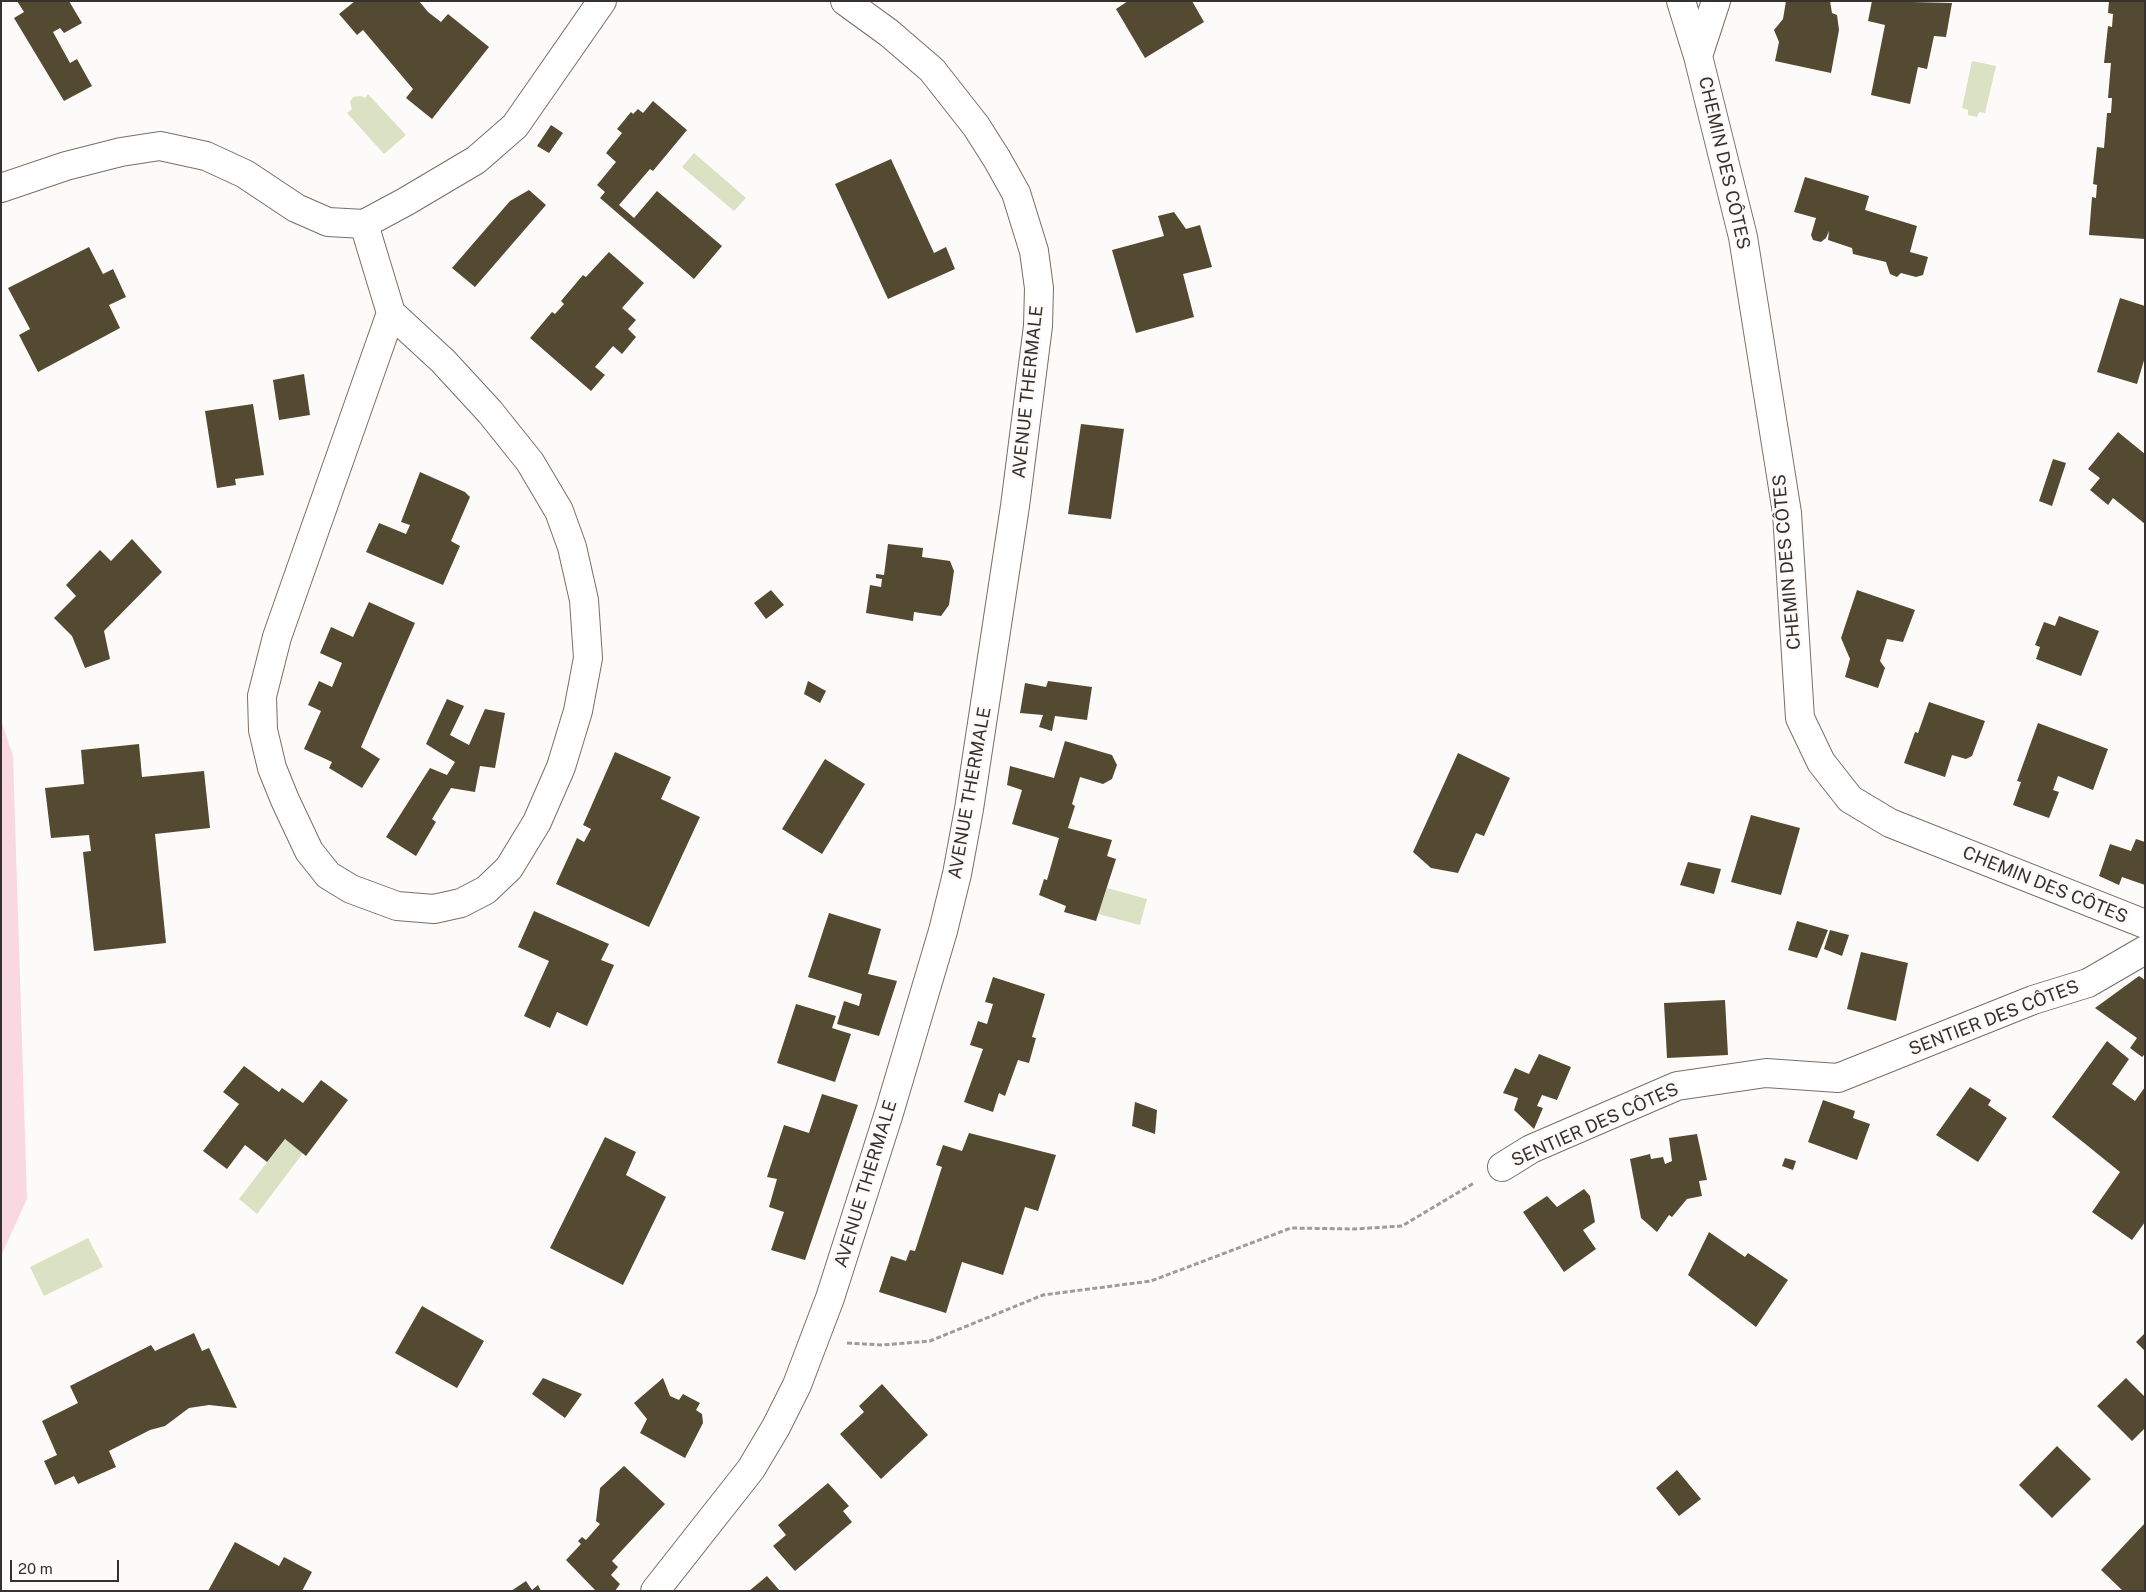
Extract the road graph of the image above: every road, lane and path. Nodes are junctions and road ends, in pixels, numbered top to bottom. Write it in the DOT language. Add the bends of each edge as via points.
graph roads {
  1 [pos="602,1"];
  2 [pos="845,1"];
  3 [pos="1681,1"];
  4 [pos="1716,1"];
  5 [pos="1698,56"];
  6 [pos="1,188"];
  7 [pos="364,224"];
  8 [pos="391,313"];
  9 [pos="2145,924"];
  10 [pos="2145,950"];
  11 [pos="1502,1166"];
  12 [pos="814,1342"];
  13 [pos="655,1591"];
  1 -- 7 [label="street" via="515,126 476,160"];
  2 -- 12 [label="street, AVENUE THERMALE" via="932,70 976,126 1016,194 1034,251 1039,288 1038,326 1010,535 957,874 888,1113"];
  3 -- 5 [label="street, CHEMIN DES CÔTES"];
  4 -- 5 [label="street"];
  5 -- 9 [label="street, CHEMIN DES CÔTES" via="1743,237 1787,514 1800,718 1821,762 1850,799 1890,823"];
  6 -- 7 [label="street" via="66,166 160,146 206,156 222,163 245,174 296,208 328,222"];
  7 -- 8 [label="street"];
  8 -- 8 [label="street" via="277,637 262,696 263,730 284,800 309,851 328,875 351,890 398,906 434,909 461,903 486,890 510,868 538,822 561,768 578,711 588,658 584,600 560,511 530,462 443,361"];
  10 -- 11 [label="street, SENTIER DES CÔTES" via="2088,983 2033,1000 1838,1078 1766,1073 1677,1086 1531,1149"];
  11 -- 12 [label="path, SENTIER DES CÔTES" via="1402,1226 1290,1228 1151,1281 1042,1295 930,1340 882,1345"];
  12 -- 13 [label="street, AVENUE THERMALE" via="780,1418 751,1469"];
}
